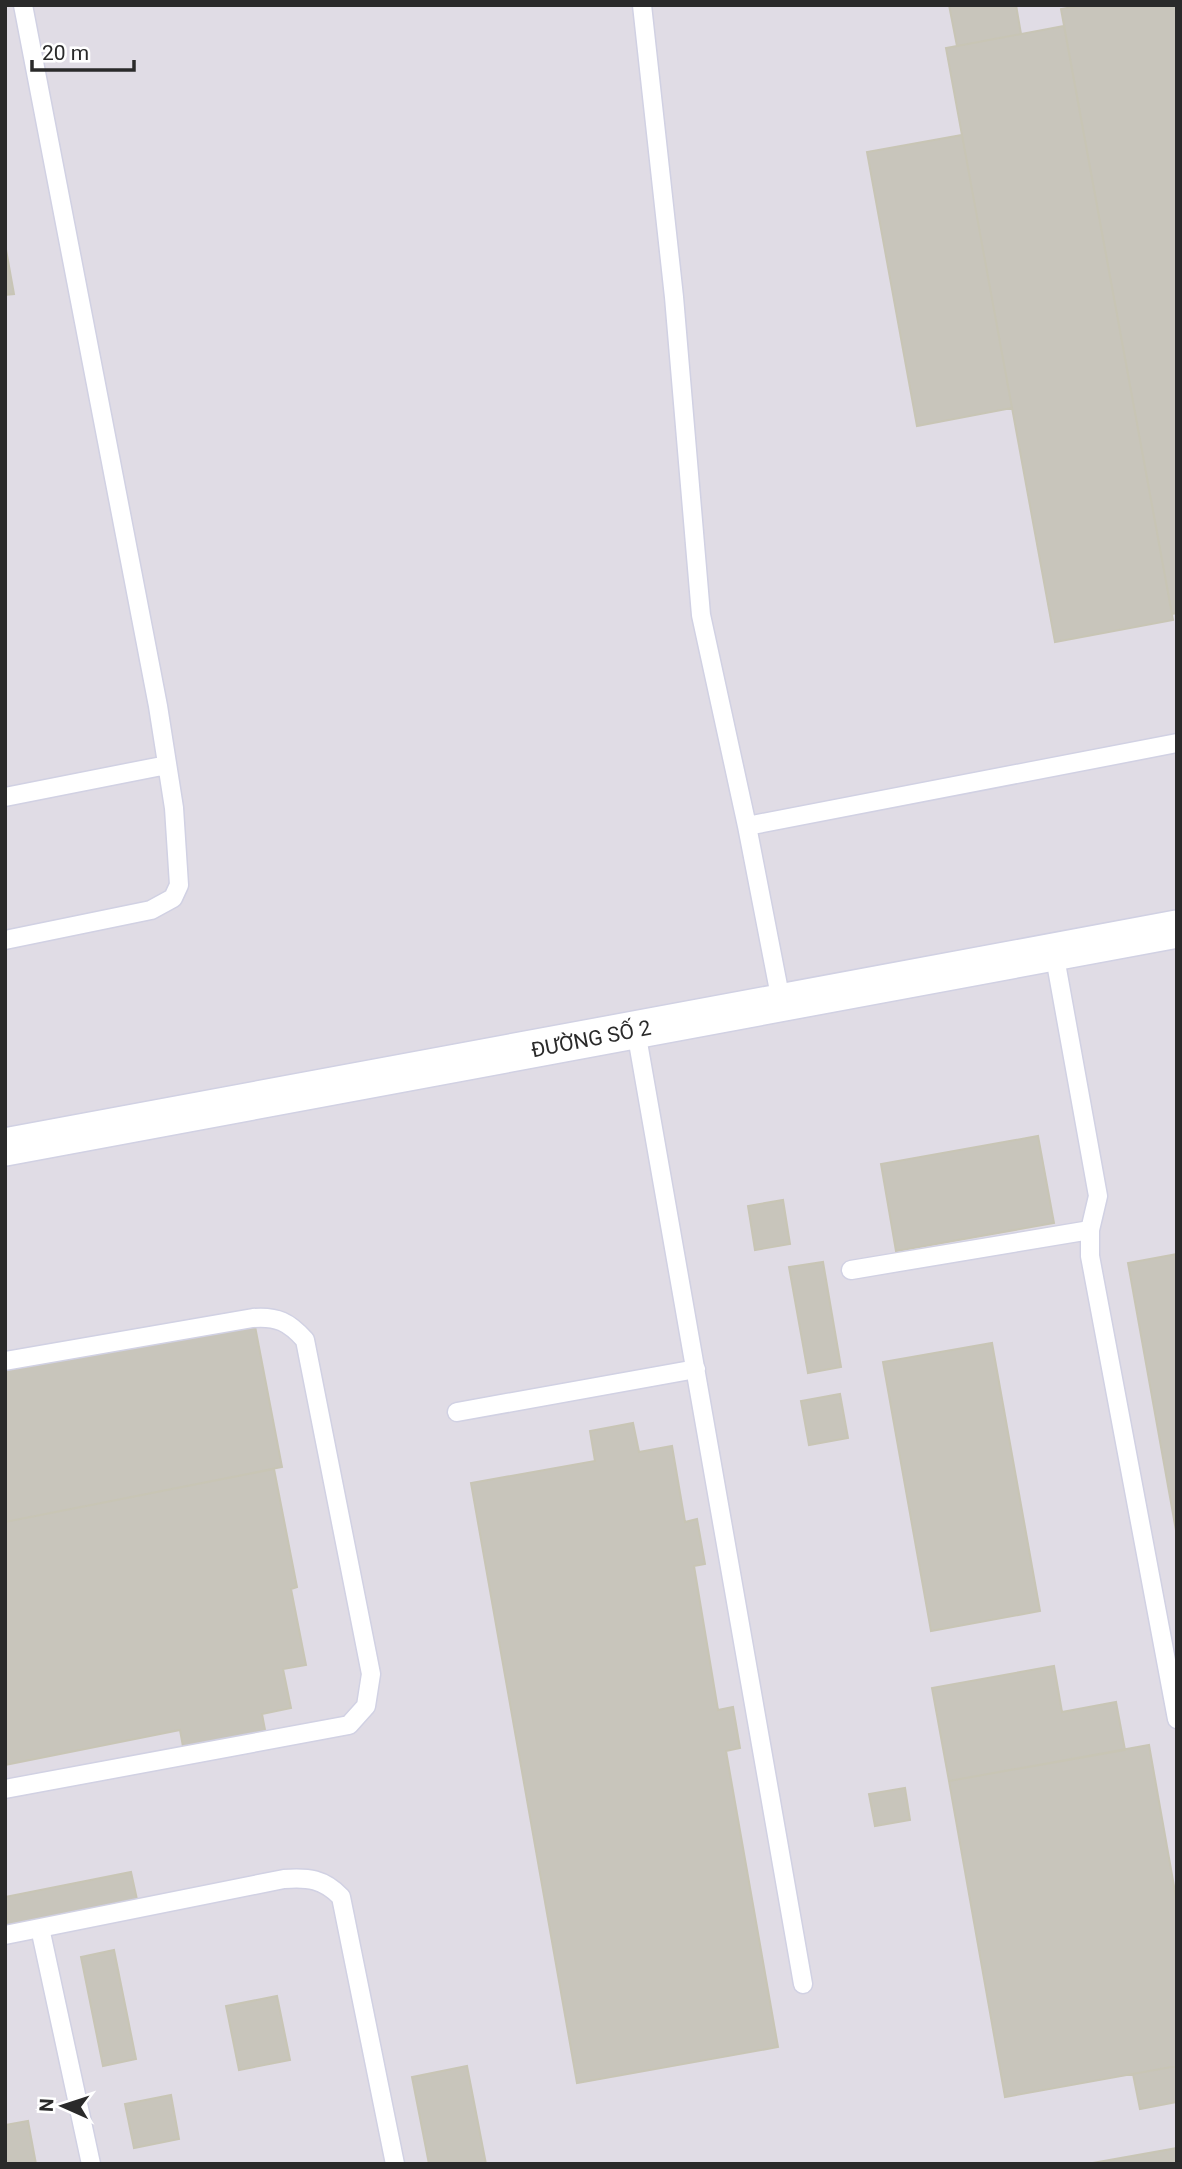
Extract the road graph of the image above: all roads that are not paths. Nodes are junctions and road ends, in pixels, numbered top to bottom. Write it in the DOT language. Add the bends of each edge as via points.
graph roads {
  1 [pos="23,5"];
  2 [pos="642,5"];
  3 [pos="1177,743"];
  4 [pos="167,765"];
  5 [pos="5,797"];
  6 [pos="747,826"];
  7 [pos="1177,929"];
  8 [pos="5,940"];
  9 [pos="1054,952"];
  10 [pos="781,1002"];
  11 [pos="636,1031"];
  12 [pos="5,1147"];
  13 [pos="1090,1230"];
  14 [pos="851,1270"];
  15 [pos="5,1361"];
  16 [pos="696,1369"];
  17 [pos="457,1412"];
  18 [pos="1177,1719"];
  19 [pos="5,1789"];
  20 [pos="40,1928"];
  21 [pos="5,1935"];
  22 [pos="803,1984"];
  23 [pos="91,2164"];
  24 [pos="395,2164"];
  1 -- 4 [label="lane"];
  2 -- 6 [label="lane" via="674,297 701,615"];
  3 -- 6 [label="lane"];
  4 -- 5 [label="lane"];
  4 -- 8 [label="lane" via="179,886 173,898 151,910"];
  6 -- 10 [label="lane"];
  7 -- 9 [label="street, ĐƯỜNG SỐ 2"];
  9 -- 10 [label="street, ĐƯỜNG SỐ 2"];
  9 -- 13 [label="lane" via="1098,1196"];
  10 -- 11 [label="street, ĐƯỜNG SỐ 2"];
  11 -- 12 [label="street, ĐƯỜNG SỐ 2"];
  11 -- 16 [label="lane"];
  13 -- 14 [label="lane"];
  13 -- 18 [label="lane" via="1090,1256"];
  15 -- 19 [label="lane" via="253,1318 290,1323 304,1340 371,1674 366,1706 349,1725"];
  16 -- 17 [label="lane"];
  16 -- 22 [label="lane"];
  20 -- 21 [label="lane"];
  20 -- 23 [label="lane"];
  20 -- 24 [label="lane" via="284,1879 306,1877 329,1885 341,1897"];
}
